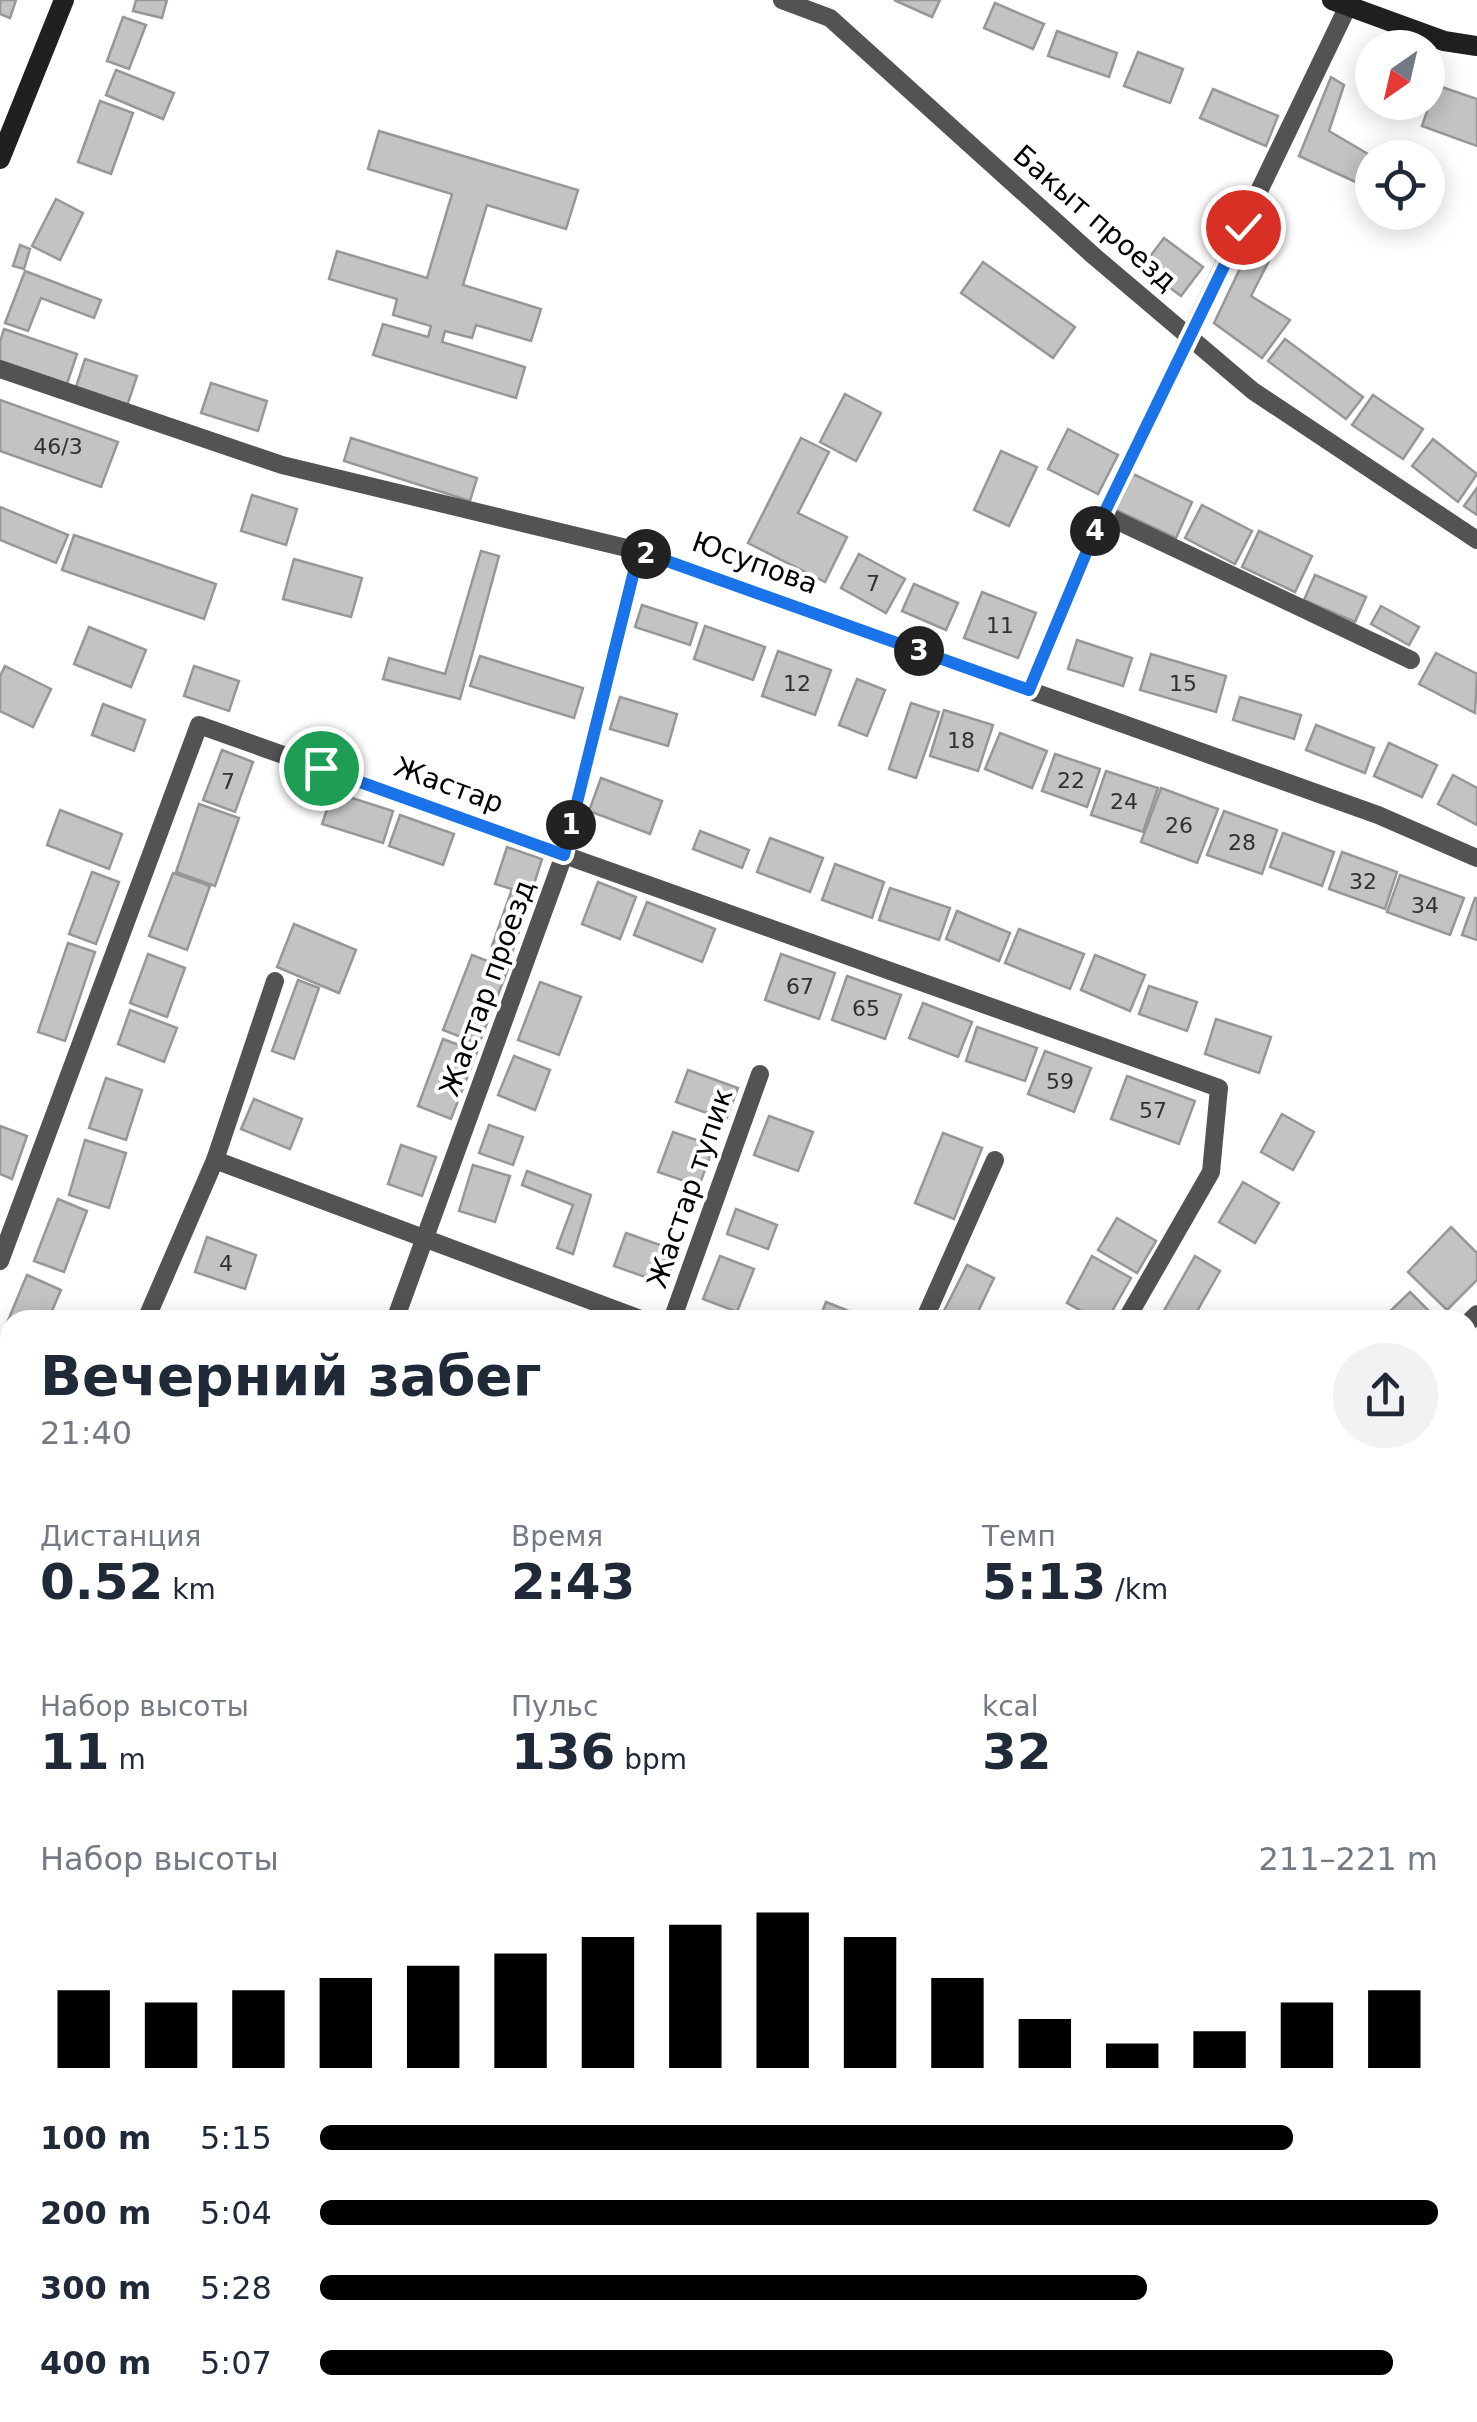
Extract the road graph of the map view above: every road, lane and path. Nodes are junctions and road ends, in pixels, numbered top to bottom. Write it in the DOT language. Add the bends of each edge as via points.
graph roads {
  1 [pos="64,0"];
  2 [pos="782,0"];
  3 [pos="1340,3"];
  4 [pos="1477,46"];
  5 [pos="0,158"];
  6 [pos="1190,338"];
  7 [pos="0,368"];
  8 [pos="1103,514"];
  9 [pos="1477,540"];
  10 [pos="639,551"];
  11 [pos="1411,660"];
  12 [pos="1029,690"];
  13 [pos="564,855"];
  14 [pos="1477,858"];
  15 [pos="275,981"];
  16 [pos="760,1074"];
  17 [pos="215,1160"];
  18 [pos="995,1160"];
  19 [pos="426,1239"];
  20 [pos="0,1261"];
  21 [pos="151,1310"];
  22 [pos="399,1310"];
  23 [pos="617,1310"];
  24 [pos="676,1310"];
  25 [pos="928,1310"];
  26 [pos="1132,1310"];
  1 -- 5 [label="main road"];
  2 -- 6 [label="street, Бакыт проезд" via="830,18"];
  3 -- 4 [label="main road" via="1444,41"];
  3 -- 6 [label="street"];
  6 -- 8 [label="street"];
  6 -- 9 [label="street, Бакыт проезд" via="1253,391"];
  7 -- 10 [label="street, Юсупова" via="282,465"];
  8 -- 11 [label="street"];
  8 -- 12 [label="street"];
  10 -- 12 [label="street, Юсупова"];
  10 -- 13 [label="street, Жастар проезд"];
  12 -- 14 [label="street, Юсупова"];
  13 -- 19 [label="street, Жастар проезд"];
  13 -- 20 [label="street, Жастар" via="199,725"];
  13 -- 26 [label="street, Жастар" via="1219,1088 1211,1172"];
  15 -- 17 [label="street"];
  16 -- 24 [label="street, Жастар тупик"];
  17 -- 19 [label="street"];
  17 -- 21 [label="street"];
  18 -- 25 [label="street"];
  19 -- 22 [label="street, Жастар проезд"];
  19 -- 23 [label="street"];
}
